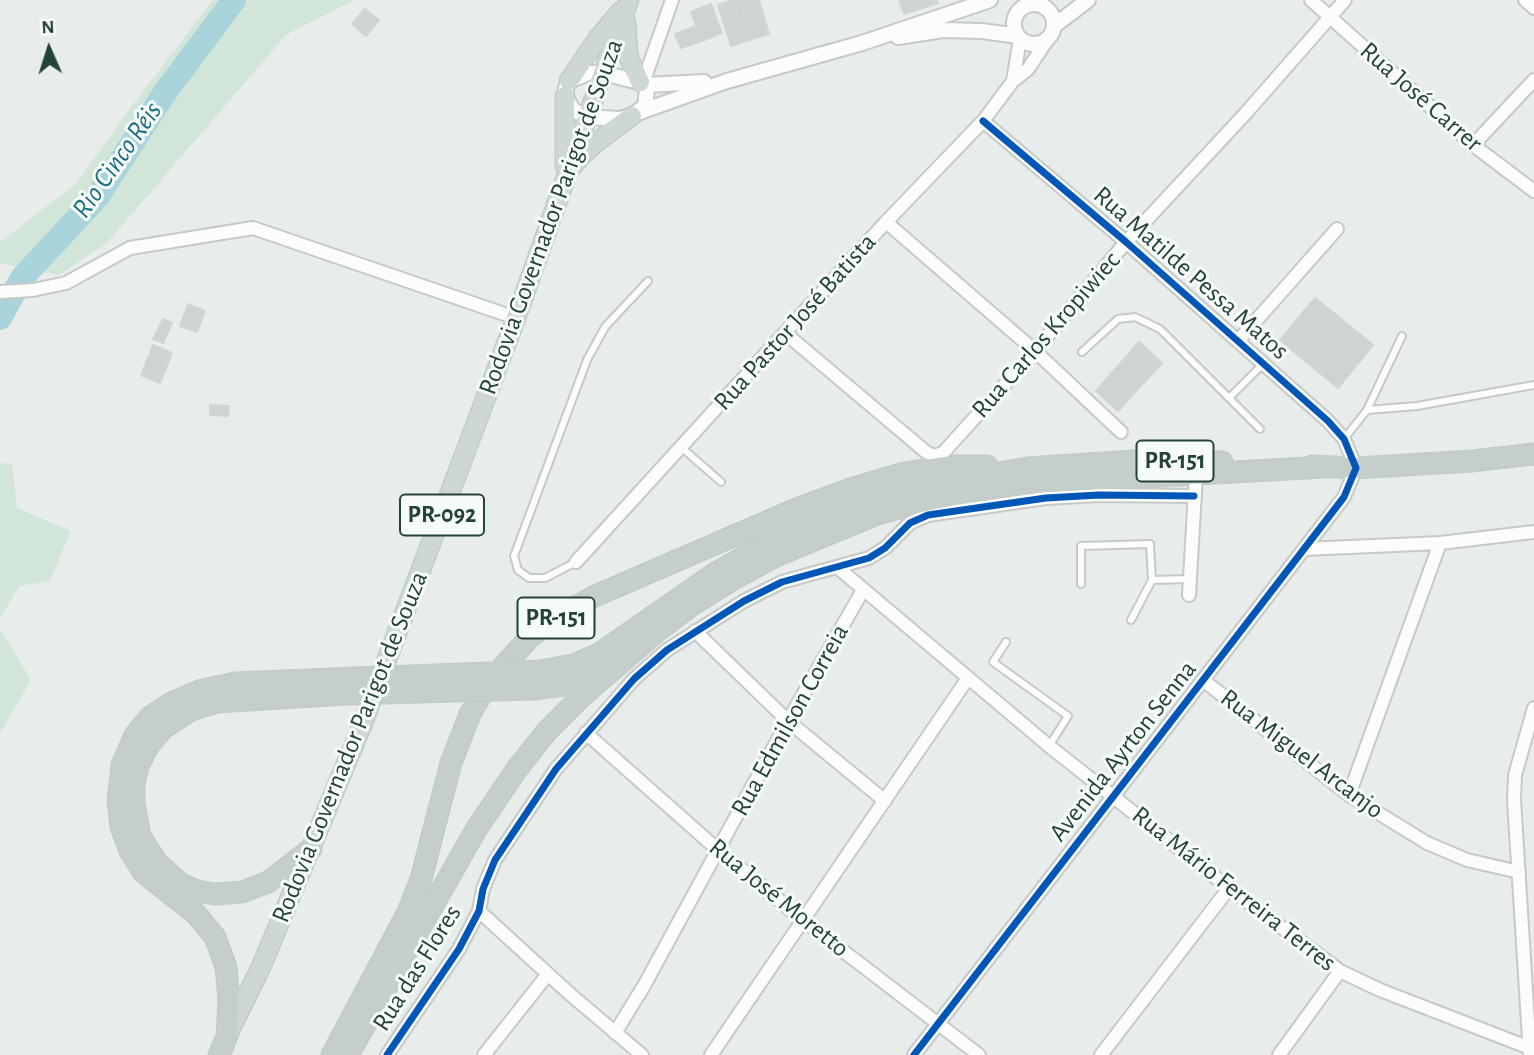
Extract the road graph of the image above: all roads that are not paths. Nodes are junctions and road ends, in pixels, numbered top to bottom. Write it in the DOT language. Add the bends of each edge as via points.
graph roads {
  1 [pos="672,0"];
  2 [pos="990,0"];
  3 [pos="1088,0"];
  4 [pos="1311,0"];
  5 [pos="1346,0"];
  6 [pos="1525,0"];
  7 [pos="628,2"];
  8 [pos="1028,3"];
  9 [pos="1534,8"];
  10 [pos="1331,17"];
  11 [pos="1052,31"];
  12 [pos="1019,38"];
  13 [pos="862,43"];
  14 [pos="603,73"];
  15 [pos="1534,80"];
  16 [pos="727,81"];
  17 [pos="1013,81"];
  18 [pos="643,84"];
  19 [pos="567,89"];
  20 [pos="636,114"];
  21 [pos="587,117"];
  22 [pos="983,121"];
  23 [pos="1474,145"];
  24 [pos="565,178"];
  25 [pos="1534,191"];
  26 [pos="886,222"];
  27 [pos="1337,229"];
  28 [pos="1126,242"];
  29 [pos="648,281"];
  30 [pos="0,292"];
  31 [pos="516,318"];
  32 [pos="785,333"];
  33 [pos="1402,336"];
  34 [pos="1238,341"];
  35 [pos="1035,351"];
  36 [pos="1082,352"];
  37 [pos="1263,363"];
  38 [pos="1534,385"];
  39 [pos="1229,398"];
  40 [pos="1367,410"];
  41 [pos="1260,429"];
  42 [pos="1121,432"];
  43 [pos="1343,439"];
  44 [pos="681,447"];
  45 [pos="1534,454"];
  46 [pos="1324,467"];
  47 [pos="1027,468"];
  48 [pos="1356,468"];
  49 [pos="1196,475"];
  50 [pos="720,482"];
  51 [pos="1194,496"];
  52 [pos="1534,532"];
  53 [pos="1440,543"];
  54 [pos="1304,549"];
  55 [pos="576,562"];
  56 [pos="837,567"];
  57 [pos="1189,579"];
  58 [pos="1152,580"];
  59 [pos="1081,584"];
  60 [pos="863,590"];
  61 [pos="1189,595"];
  62 [pos="691,605"];
  63 [pos="1131,620"];
  64 [pos="695,631"];
  65 [pos="1006,642"];
  66 [pos="968,678"];
  67 [pos="536,680"];
  68 [pos="1203,680"];
  69 [pos="352,686"];
  70 [pos="1534,708"];
  71 [pos="788,721"];
  72 [pos="586,733"];
  73 [pos="1049,746"];
  74 [pos="1349,795"];
  75 [pos="1114,797"];
  76 [pos="885,801"];
  77 [pos="311,849"];
  78 [pos="718,850"];
  79 [pos="1518,872"];
  80 [pos="1229,888"];
  81 [pos="479,911"];
  82 [pos="804,921"];
  83 [pos="1340,971"];
  84 [pos="548,974"];
  85 [pos="939,1024"];
  86 [pos="615,1033"];
  87 [pos="223,1046"];
  88 [pos="1531,1050"];
  89 [pos="332,1055"];
  90 [pos="348,1055"];
  91 [pos="387,1055"];
  92 [pos="484,1055"];
  93 [pos="642,1055"];
  94 [pos="711,1055"];
  95 [pos="914,1055"];
  96 [pos="979,1055"];
  97 [pos="1101,1055"];
  98 [pos="1279,1055"];
  1 -- 18 [label="street"];
  2 -- 13 [label="street"];
  3 -- 11 [label="street"];
  4 -- 10 [label="street, Rua José Carrer"];
  5 -- 10 [label="street, Rua Carlos Kropiwiec"];
  6 -- 9 [label="street"];
  7 -- 14 [label="main road, Rodovia Governador Parigot de Souza / PR-092"];
  7 -- 18 [label="main road" via="626,46 631,66"];
  7 -- 19 [label="main road" via="598,38"];
  8 -- 11 [label="street" via="1044,6 1052,14"];
  8 -- 12 [label="street" via="1013,21"];
  10 -- 23 [label="street, Rua José Carrer"];
  10 -- 28 [label="street, Rua Carlos Kropiwiec"];
  11 -- 12 [label="street" via="1036,44"];
  11 -- 17 [label="street, Rua Pastor José Batista" via="1028,68"];
  12 -- 13 [label="street" via="943,30"];
  12 -- 17 [label="street, Rua Pastor José Batista"];
  13 -- 16 [label="street"];
  14 -- 18 [label="street"];
  14 -- 19 [label="street" via="582,75"];
  14 -- 21 [label="main road, Rodovia Governador Parigot de Souza / PR-092"];
  15 -- 23 [label="street"];
  16 -- 18 [label="street"];
  16 -- 20 [label="street"];
  17 -- 22 [label="street, Rua Pastor José Batista"];
  18 -- 20 [label="street" via="647,98"];
  19 -- 21 [label="street" via="573,110"];
  19 -- 24 [label="main road"];
  20 -- 21 [label="street"];
  20 -- 24 [label="main road" via="583,154"];
  21 -- 24 [label="main road, Rodovia Governador Parigot de Souza / PR-092"];
  22 -- 26 [label="street, Rua Pastor José Batista"];
  22 -- 28 [label="street, Rua Matilde Pessa Matos"];
  23 -- 25 [label="street, Rua José Carrer"];
  24 -- 31 [label="main road, Rodovia Governador Parigot de Souza / PR-092"];
  26 -- 32 [label="street, Rua Pastor José Batista"];
  26 -- 35 [label="street"];
  27 -- 34 [label="street"];
  28 -- 34 [label="street, Rua Matilde Pessa Matos"];
  28 -- 35 [label="street, Rua Carlos Kropiwiec"];
  29 -- 55 [label="lane" via="605,327 587,360 514,556 517,570 528,578 545,578"];
  30 -- 31 [label="street" via="66,283 130,248 253,228"];
  31 -- 77 [label="main road, Rodovia Governador Parigot de Souza / PR-092"];
  32 -- 35 [label="street, Rua Carlos Kropiwiec" via="934,456 943,453"];
  32 -- 44 [label="street, Rua Pastor José Batista"];
  33 -- 40 [label="lane"];
  34 -- 37 [label="street, Rua Matilde Pessa Matos"];
  35 -- 42 [label="street"];
  36 -- 39 [label="lane" via="1118,319 1135,317 1160,328"];
  37 -- 39 [label="lane"];
  37 -- 43 [label="street, Rua Matilde Pessa Matos"];
  38 -- 40 [label="lane"];
  39 -- 41 [label="lane"];
  40 -- 43 [label="lane"];
  43 -- 48 [label="street, Rua Matilde Pessa Matos"];
  44 -- 50 [label="lane"];
  44 -- 55 [label="street, Rua Pastor José Batista"];
  45 -- 48 [label="highway, PR-151"];
  46 -- 47 [label="highway, PR-151" via="1148,460"];
  46 -- 48 [label="highway, PR-151"];
  46 -- 49 [label="highway, PR-151"];
  47 -- 67 [label="highway, PR-151" via="872,501 804,526 713,574 599,654"];
  47 -- 89 [label="highway, PR-151" via="949,466 850,489 595,596 530,637 489,681 470,714 408,912"];
  48 -- 54 [label="street, Avenida Ayrton Senna" via="1344,497"];
  49 -- 51 [label="street"];
  49 -- 62 [label="highway, PR-151" via="1001,485 908,505 778,555"];
  51 -- 56 [label="street, Rua das Flores" via="1046,498 928,515 910,523 869,558"];
  51 -- 57 [label="street"];
  52 -- 53 [label="street"];
  53 -- 54 [label="street"];
  53 -- 74 [label="street"];
  54 -- 68 [label="street, Avenida Ayrton Senna"];
  56 -- 60 [label="street, Rua Mário Ferreira Terres"];
  56 -- 64 [label="street, Rua das Flores" via="782,582"];
  57 -- 58 [label="lane"];
  57 -- 61 [label="street"];
  58 -- 59 [label="lane" via="1150,544 1081,546"];
  58 -- 63 [label="lane"];
  60 -- 66 [label="street, Rua Mário Ferreira Terres"];
  60 -- 71 [label="street, Rua Edmilson Correia"];
  62 -- 67 [label="highway, PR-151" via="582,680 564,685"];
  62 -- 90 [label="highway, PR-151" via="580,698 517,769 477,828"];
  64 -- 71 [label="street"];
  64 -- 72 [label="street, Rua das Flores" via="634,679"];
  65 -- 73 [label="lane" via="993,662 1068,716"];
  66 -- 73 [label="street, Rua Mário Ferreira Terres"];
  66 -- 76 [label="street"];
  67 -- 69 [label="highway, PR-151, bridge"];
  68 -- 74 [label="street, Rua Miguel Arcanjo"];
  68 -- 75 [label="street, Avenida Ayrton Senna"];
  69 -- 77 [label="highway, PR-151" via="217,702 191,710 149,745 136,775 134,803 140,836 167,873 197,891 242,892 259,886"];
  69 -- 87 [label="highway, PR-151" via="235,683 199,691 150,717 122,765 118,801 130,851 144,873 196,914 215,937 226,967 229,1000"];
  70 -- 79 [label="street" via="1515,775"];
  71 -- 76 [label="street"];
  71 -- 78 [label="street, Rua Edmilson Correia"];
  72 -- 78 [label="street, Rua José Moretto"];
  72 -- 81 [label="street, Rua das Flores" via="556,768 495,860"];
  73 -- 75 [label="street, Rua Mário Ferreira Terres"];
  74 -- 79 [label="street, Rua Miguel Arcanjo" via="1427,843 1467,860"];
  75 -- 80 [label="street, Rua Mário Ferreira Terres"];
  75 -- 85 [label="street, Avenida Ayrton Senna"];
  76 -- 82 [label="street"];
  77 -- 87 [label="main road, Rodovia Governador Parigot de Souza / PR-092"];
  78 -- 82 [label="street, Rua José Moretto"];
  78 -- 86 [label="street, Rua Edmilson Correia"];
  79 -- 88 [label="street"];
  80 -- 83 [label="street, Rua Mário Ferreira Terres"];
  80 -- 97 [label="street"];
  81 -- 84 [label="street"];
  81 -- 91 [label="street, Rua das Flores" via="459,949"];
  82 -- 85 [label="street, Rua José Moretto"];
  82 -- 94 [label="street"];
  83 -- 88 [label="street, Rua Mário Ferreira Terres"];
  83 -- 98 [label="street"];
  84 -- 86 [label="street"];
  84 -- 92 [label="street"];
  85 -- 95 [label="street, Avenida Ayrton Senna"];
  85 -- 96 [label="street, Rua José Moretto"];
  86 -- 93 [label="street"];
}
